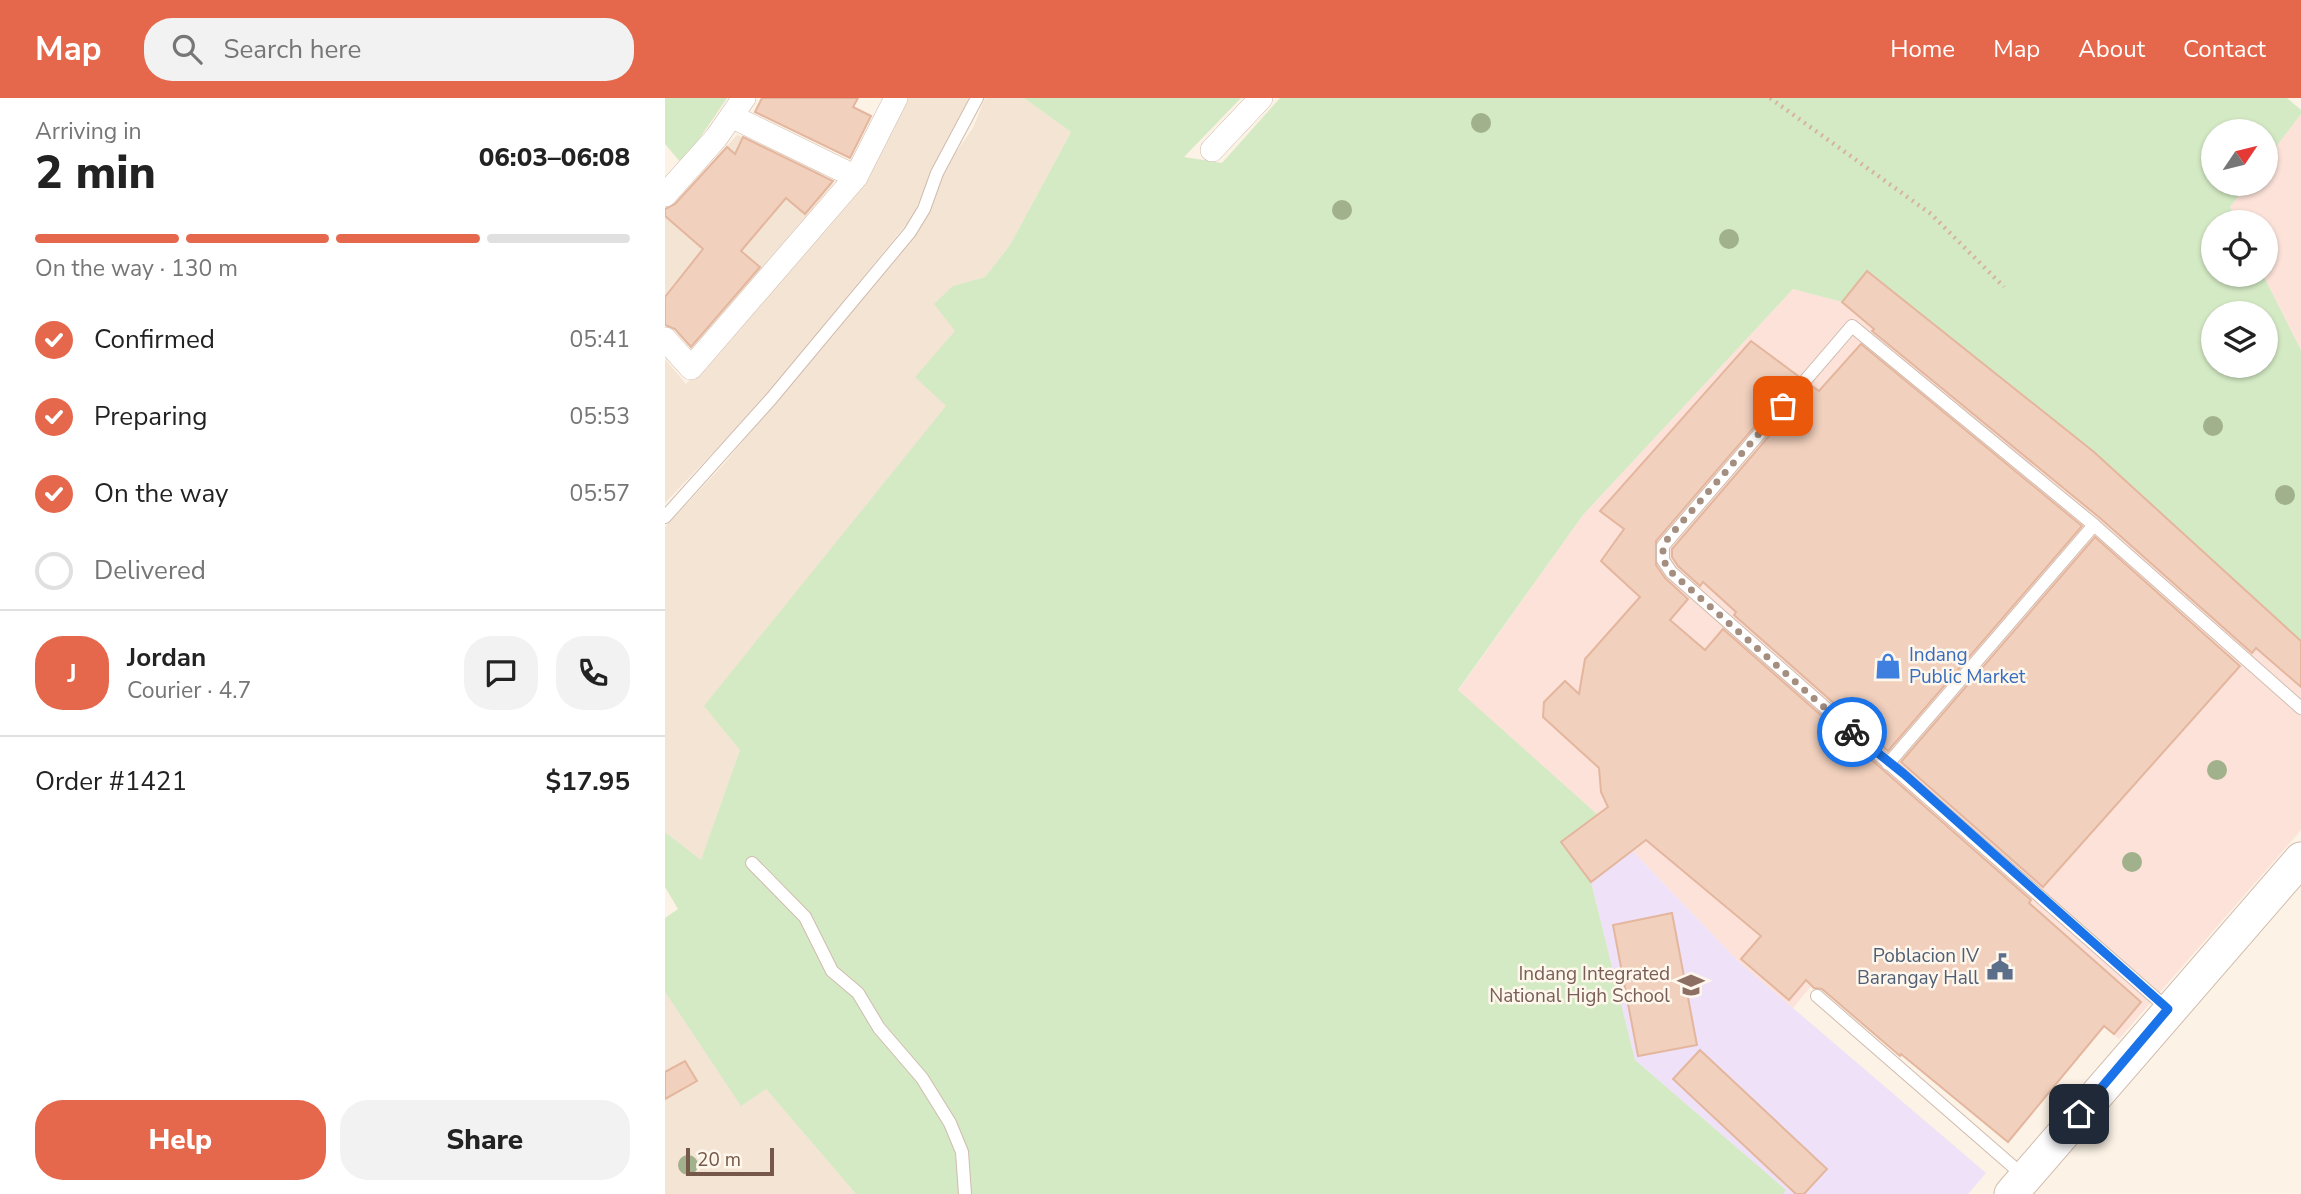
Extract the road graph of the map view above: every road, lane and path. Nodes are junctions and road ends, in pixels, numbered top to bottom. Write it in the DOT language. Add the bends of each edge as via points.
graph roads {
  1 [pos="896,98"];
  2 [pos="977,98"];
  3 [pos="1261,98"];
  4 [pos="1770,98"];
  5 [pos="738,107"];
  6 [pos="1212,150"];
  7 [pos="856,177"];
  8 [pos="665,195"];
  9 [pos="2004,287"];
  10 [pos="665,340"];
  11 [pos="665,517"];
  12 [pos="2094,526"];
  13 [pos="2301,708"];
  14 [pos="1888,764"];
  15 [pos="2301,859"];
  16 [pos="752,863"];
  17 [pos="1817,996"];
  18 [pos="2168,1009"];
  19 [pos="2018,1186"];
  20 [pos="965,1194"];
  1 -- 7 [label="street"];
  2 -- 11 [label="lane" via="910,232"];
  3 -- 6 [label="street"];
  4 -- 9 [label="path" via="1931,214"];
  5 -- 7 [label="street"];
  5 -- 8 [label="street"];
  7 -- 10 [label="street" via="691,368"];
  12 -- 13 [label="lane"];
  12 -- 14 [label="lane"];
  12 -- 14 [label="lane" via="1851,326 1669,537 1663,546 1663,560 1671,572"];
  14 -- 18 [label="lane"];
  15 -- 18 [label="street"];
  16 -- 20 [label="lane" via="805,917 832,971 858,993 879,1028 922,1078 962,1152"];
  17 -- 19 [label="lane"];
  18 -- 19 [label="street"];
}
